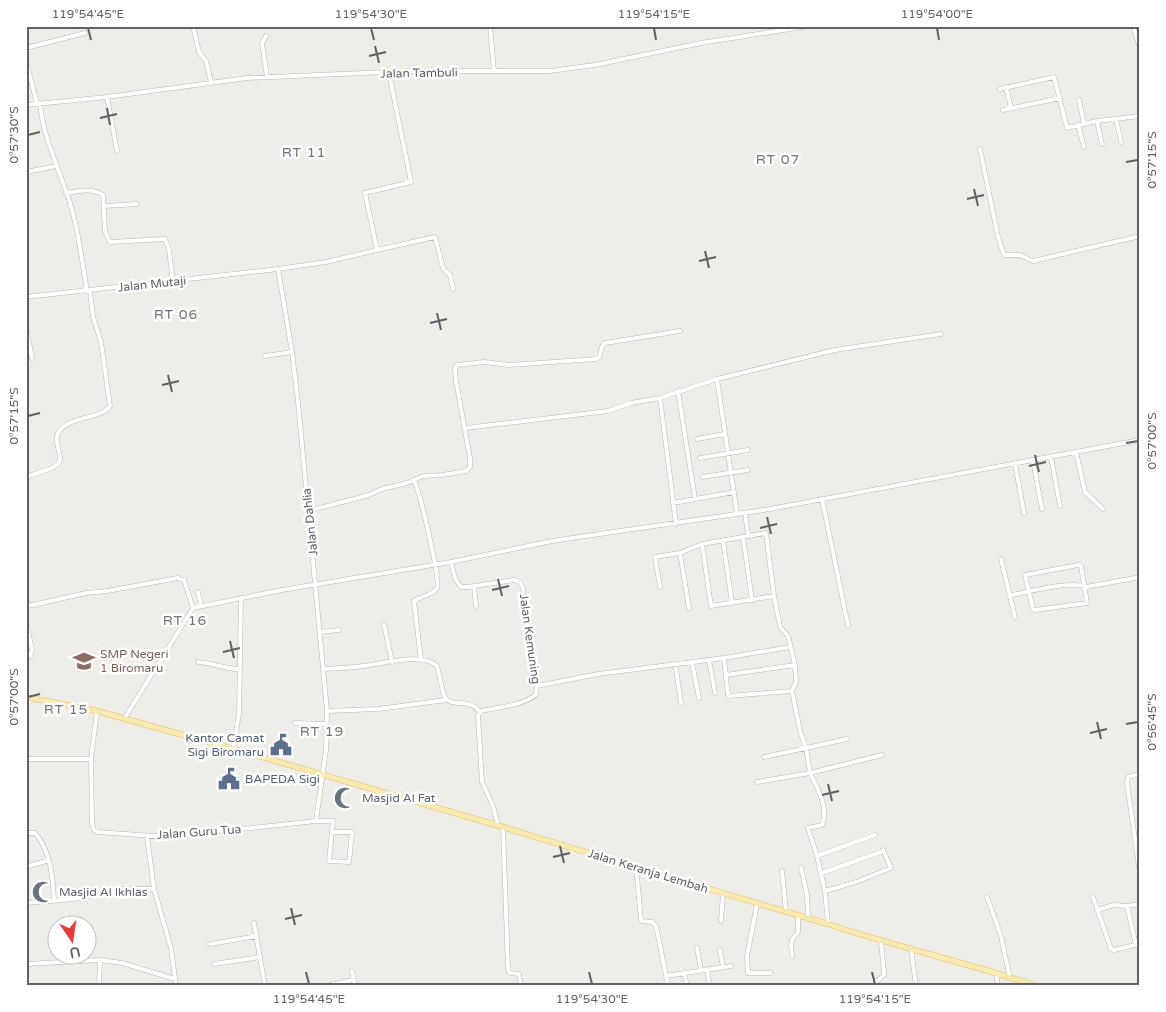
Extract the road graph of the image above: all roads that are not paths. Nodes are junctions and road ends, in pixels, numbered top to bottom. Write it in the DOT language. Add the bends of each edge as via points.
graph roads {
  1 [pos="193,26"];
  2 [pos="490,26"];
  3 [pos="809,26"];
  4 [pos="1133,26"];
  5 [pos="85,32"];
  6 [pos="266,36"];
  7 [pos="26,48"];
  8 [pos="1140,48"];
  9 [pos="26,61"];
  10 [pos="494,71"];
  11 [pos="390,73"];
  12 [pos="268,77"];
  13 [pos="211,82"];
  14 [pos="1006,87"];
  15 [pos="1000,88"];
  16 [pos="107,97"];
  17 [pos="1060,98"];
  18 [pos="1079,100"];
  19 [pos="39,103"];
  20 [pos="26,105"];
  21 [pos="1011,108"];
  22 [pos="1003,110"];
  23 [pos="1140,116"];
  24 [pos="1116,119"];
  25 [pos="1097,121"];
  26 [pos="1084,124"];
  27 [pos="1078,125"];
  28 [pos="1121,142"];
  29 [pos="1102,144"];
  30 [pos="1084,147"];
  31 [pos="980,149"];
  32 [pos="116,151"];
  33 [pos="56,166"];
  34 [pos="26,172"];
  35 [pos="66,193"];
  36 [pos="137,204"];
  37 [pos="104,206"];
  38 [pos="1140,236"];
  39 [pos="377,250"];
  40 [pos="278,269"];
  41 [pos="173,282"];
  42 [pos="454,289"];
  43 [pos="89,291"];
  44 [pos="26,297"];
  45 [pos="26,328"];
  46 [pos="680,331"];
  47 [pos="941,334"];
  48 [pos="292,352"];
  49 [pos="265,356"];
  50 [pos="32,358"];
  51 [pos="717,379"];
  52 [pos="678,391"];
  53 [pos="660,398"];
  54 [pos="466,428"];
  55 [pos="724,434"];
  56 [pos="697,439"];
  57 [pos="1140,440"];
  58 [pos="748,450"];
  59 [pos="1076,452"];
  60 [pos="727,453"];
  61 [pos="1051,457"];
  62 [pos="700,458"];
  63 [pos="1033,460"];
  64 [pos="1015,464"];
  65 [pos="748,470"];
  66 [pos="730,473"];
  67 [pos="26,477"];
  68 [pos="702,477"];
  69 [pos="414,481"];
  70 [pos="734,492"];
  71 [pos="695,499"];
  72 [pos="822,499"];
  73 [pos="674,503"];
  74 [pos="1060,506"];
  75 [pos="1103,508"];
  76 [pos="1042,509"];
  77 [pos="308,511"];
  78 [pos="745,513"];
  79 [pos="1024,513"];
  80 [pos="737,514"];
  81 [pos="676,524"];
  82 [pos="743,536"];
  83 [pos="748,536"];
  84 [pos="723,540"];
  85 [pos="702,544"];
  86 [pos="680,553"];
  87 [pos="1001,559"];
  88 [pos="451,562"];
  89 [pos="434,565"];
  90 [pos="1140,578"];
  91 [pos="316,586"];
  92 [pos="474,586"];
  93 [pos="660,587"];
  94 [pos="1086,587"];
  95 [pos="198,592"];
  96 [pos="1028,592"];
  97 [pos="774,596"];
  98 [pos="1009,596"];
  99 [pos="26,598"];
  100 [pos="241,598"];
  101 [pos="752,600"];
  102 [pos="732,603"];
  103 [pos="27,606"];
  104 [pos="201,606"];
  105 [pos="476,606"];
  106 [pos="192,608"];
  107 [pos="689,608"];
  108 [pos="1014,618"];
  109 [pos="26,621"];
  110 [pos="384,624"];
  111 [pos="848,624"];
  112 [pos="339,630"];
  113 [pos="320,632"];
  114 [pos="790,647"];
  115 [pos="26,658"];
  116 [pos="724,658"];
  117 [pos="421,660"];
  118 [pos="709,660"];
  119 [pos="198,662"];
  120 [pos="392,662"];
  121 [pos="692,662"];
  122 [pos="674,664"];
  123 [pos="795,665"];
  124 [pos="240,669"];
  125 [pos="323,670"];
  126 [pos="726,675"];
  127 [pos="537,686"];
  128 [pos="792,691"];
  129 [pos="715,693"];
  130 [pos="26,697"];
  131 [pos="699,698"];
  132 [pos="447,700"];
  133 [pos="681,703"];
  134 [pos="97,711"];
  135 [pos="327,711"];
  136 [pos="479,712"];
  137 [pos="124,719"];
  138 [pos="295,723"];
  139 [pos="326,724"];
  140 [pos="847,739"];
  141 [pos="806,748"];
  142 [pos="233,750"];
  143 [pos="882,754"];
  144 [pos="764,757"];
  145 [pos="26,759"];
  146 [pos="91,759"];
  147 [pos="810,773"];
  148 [pos="1140,774"];
  149 [pos="322,775"];
  150 [pos="757,782"];
  151 [pos="316,821"];
  152 [pos="500,826"];
  153 [pos="26,832"];
  154 [pos="332,832"];
  155 [pos="875,835"];
  156 [pos="147,836"];
  157 [pos="817,856"];
  158 [pos="49,860"];
  159 [pos="26,867"];
  160 [pos="636,867"];
  161 [pos="801,868"];
  162 [pos="782,871"];
  163 [pos="822,873"];
  164 [pos="1140,874"];
  165 [pos="154,889"];
  166 [pos="825,891"];
  167 [pos="723,894"];
  168 [pos="988,897"];
  169 [pos="1094,897"];
  170 [pos="54,901"];
  171 [pos="26,903"];
  172 [pos="757,904"];
  173 [pos="1140,904"];
  174 [pos="1127,906"];
  175 [pos="1097,910"];
  176 [pos="786,912"];
  177 [pos="798,916"];
  178 [pos="808,919"];
  179 [pos="721,921"];
  180 [pos="254,923"];
  181 [pos="828,924"];
  182 [pos="257,936"];
  183 [pos="881,942"];
  184 [pos="210,944"];
  185 [pos="1138,944"];
  186 [pos="697,948"];
  187 [pos="911,948"];
  188 [pos="720,950"];
  189 [pos="792,956"];
  190 [pos="260,957"];
  191 [pos="100,960"];
  192 [pos="26,964"];
  193 [pos="214,964"];
  194 [pos="731,966"];
  195 [pos="723,967"];
  196 [pos="707,969"];
  197 [pos="701,970"];
  198 [pos="352,971"];
  199 [pos="684,972"];
  200 [pos="771,972"];
  201 [pos="996,973"];
  202 [pos="666,976"];
  203 [pos="1010,978"];
  204 [pos="175,979"];
  205 [pos="354,980"];
  206 [pos="709,982"];
  207 [pos="876,982"];
  208 [pos="1021,983"];
  209 [pos="99,986"];
  210 [pos="176,986"];
  211 [pos="265,986"];
  212 [pos="326,986"];
  213 [pos="355,986"];
  214 [pos="522,986"];
  215 [pos="668,986"];
  216 [pos="686,986"];
  217 [pos="916,986"];
  218 [pos="998,986"];
  219 [pos="1037,986"];
  1 -- 13 [label="street"];
  2 -- 10 [label="street"];
  3 -- 10 [label="street, Jalan Tambuli" via="701,43 595,65 550,71"];
  4 -- 8 [label="street"];
  5 -- 7 [label="street"];
  6 -- 12 [label="street" via="262,43"];
  9 -- 19 [label="street"];
  10 -- 11 [label="street, Jalan Tambuli"];
  11 -- 12 [label="street, Jalan Tambuli"];
  11 -- 39 [label="street" via="411,182 365,193"];
  12 -- 13 [label="street, Jalan Tambuli"];
  13 -- 16 [label="street, Jalan Tambuli"];
  14 -- 15 [label="street"];
  14 -- 17 [label="street" via="1054,77"];
  14 -- 21 [label="street"];
  16 -- 19 [label="street, Jalan Tambuli"];
  16 -- 32 [label="street"];
  17 -- 21 [label="street"];
  17 -- 27 [label="street" via="1067,128"];
  18 -- 26 [label="street"];
  19 -- 20 [label="street, Jalan Tambuli"];
  19 -- 33 [label="street"];
  21 -- 22 [label="street"];
  23 -- 24 [label="street"];
  24 -- 25 [label="street"];
  24 -- 28 [label="street"];
  25 -- 26 [label="street"];
  25 -- 29 [label="street"];
  26 -- 27 [label="street"];
  27 -- 30 [label="street"];
  31 -- 38 [label="street" via="1004,255 1020,255 1033,260"];
  33 -- 34 [label="street"];
  33 -- 35 [label="street"];
  35 -- 37 [label="street" via="99,192 104,198"];
  35 -- 43 [label="street"];
  36 -- 37 [label="street"];
  37 -- 41 [label="street" via="105,231 110,242 166,239"];
  39 -- 40 [label="street, Jalan Mutaji"];
  39 -- 42 [label="street, Jalan Mutaji" via="435,237"];
  40 -- 41 [label="street, Jalan Mutaji"];
  40 -- 48 [label="street, Jalan Dahlia"];
  41 -- 43 [label="street, Jalan Mutaji"];
  43 -- 44 [label="street, Jalan Mutaji"];
  43 -- 67 [label="street" via="111,403 108,409 68,424 57,434 59,463"];
  45 -- 50 [label="street"];
  46 -- 54 [label="street" via="605,343 596,358 508,365 484,362 457,365 456,381"];
  47 -- 51 [label="street" via="835,350"];
  48 -- 49 [label="street"];
  48 -- 77 [label="street, Jalan Dahlia"];
  51 -- 52 [label="street"];
  51 -- 55 [label="street"];
  52 -- 53 [label="street"];
  52 -- 71 [label="street"];
  53 -- 54 [label="street" via="608,411"];
  53 -- 73 [label="street"];
  54 -- 69 [label="street" via="471,463 468,469 423,476"];
  55 -- 56 [label="street"];
  55 -- 60 [label="street"];
  57 -- 59 [label="street"];
  58 -- 60 [label="street"];
  59 -- 61 [label="street"];
  59 -- 75 [label="street" via="1085,492"];
  60 -- 62 [label="street"];
  60 -- 66 [label="street"];
  61 -- 63 [label="street"];
  61 -- 74 [label="street"];
  63 -- 64 [label="street"];
  63 -- 76 [label="street"];
  64 -- 72 [label="street"];
  64 -- 79 [label="street"];
  65 -- 66 [label="street"];
  66 -- 68 [label="street"];
  66 -- 70 [label="street"];
  69 -- 77 [label="street"];
  69 -- 89 [label="street" via="425,513"];
  70 -- 71 [label="street"];
  70 -- 80 [label="street"];
  71 -- 73 [label="street"];
  72 -- 78 [label="street"];
  72 -- 111 [label="street"];
  73 -- 81 [label="street"];
  77 -- 91 [label="street, Jalan Dahlia"];
  78 -- 80 [label="street"];
  78 -- 83 [label="street"];
  80 -- 81 [label="street"];
  81 -- 88 [label="street" via="573,537"];
  82 -- 83 [label="street"];
  82 -- 84 [label="street"];
  82 -- 101 [label="street"];
  83 -- 97 [label="street" via="766,533"];
  84 -- 85 [label="street"];
  84 -- 102 [label="street"];
  85 -- 86 [label="street"];
  85 -- 102 [label="street" via="711,606"];
  86 -- 93 [label="street" via="655,556"];
  86 -- 107 [label="street"];
  87 -- 98 [label="street"];
  88 -- 89 [label="street"];
  88 -- 92 [label="street" via="459,586"];
  89 -- 91 [label="street"];
  89 -- 117 [label="street" via="438,586 433,593 414,601"];
  90 -- 94 [label="street"];
  91 -- 100 [label="street"];
  91 -- 113 [label="street, Jalan Dahlia"];
  92 -- 105 [label="street"];
  92 -- 127 [label="street, Jalan Kemuning" via="514,580 522,584 526,632"];
  94 -- 96 [label="street" via="1078,584"];
  94 -- 96 [label="street" via="1086,604 1035,610"];
  94 -- 96 [label="street" via="1078,565 1025,574"];
  95 -- 104 [label="street"];
  96 -- 98 [label="street"];
  97 -- 101 [label="street"];
  97 -- 114 [label="street" via="780,627 788,636"];
  98 -- 108 [label="street"];
  99 -- 103 [label="street"];
  100 -- 104 [label="street"];
  100 -- 124 [label="street"];
  101 -- 102 [label="street"];
  103 -- 106 [label="street" via="178,578 184,580"];
  104 -- 106 [label="street"];
  106 -- 137 [label="street"];
  109 -- 115 [label="street" via="32,650"];
  110 -- 120 [label="street"];
  112 -- 113 [label="street"];
  113 -- 125 [label="street, Jalan Dahlia"];
  114 -- 116 [label="street"];
  114 -- 123 [label="street"];
  116 -- 118 [label="street"];
  116 -- 126 [label="street"];
  117 -- 120 [label="street"];
  117 -- 132 [label="street" via="437,666"];
  118 -- 121 [label="street"];
  118 -- 129 [label="street"];
  119 -- 124 [label="street"];
  120 -- 125 [label="street"];
  121 -- 122 [label="street"];
  121 -- 131 [label="street"];
  122 -- 127 [label="street"];
  122 -- 133 [label="street"];
  123 -- 126 [label="street"];
  123 -- 128 [label="street" via="796,682"];
  124 -- 142 [label="street" via="239,714"];
  125 -- 135 [label="street, Jalan Dahlia"];
  126 -- 128 [label="street" via="728,696"];
  127 -- 136 [label="street, Jalan Kemuning" via="532,698"];
  128 -- 141 [label="street"];
  130 -- 134 [label="main road, Jalan Keranja Lembah"];
  132 -- 135 [label="street"];
  132 -- 136 [label="street" via="472,704"];
  134 -- 137 [label="main road, Jalan Keranja Lembah"];
  134 -- 146 [label="street, Jalan Guru Tua"];
  135 -- 139 [label="street, Jalan Dahlia"];
  136 -- 152 [label="street" via="482,782"];
  137 -- 142 [label="main road, Jalan Keranja Lembah"];
  138 -- 139 [label="street"];
  139 -- 149 [label="street, Jalan Dahlia"];
  140 -- 141 [label="street"];
  141 -- 144 [label="street"];
  141 -- 147 [label="street"];
  142 -- 149 [label="main road, Jalan Keranja Lembah"];
  143 -- 147 [label="street"];
  145 -- 146 [label="street"];
  146 -- 156 [label="street, Jalan Guru Tua" via="94,830"];
  147 -- 150 [label="street"];
  147 -- 157 [label="street" via="826,816 822,825 808,828"];
  148 -- 164 [label="street" via="1128,777 1127,783"];
  149 -- 151 [label="street"];
  149 -- 152 [label="main road, Jalan Keranja Lembah"];
  151 -- 154 [label="street" via="333,822"];
  151 -- 156 [label="street, Jalan Guru Tua" via="193,835"];
  152 -- 160 [label="main road, Jalan Keranja Lembah"];
  152 -- 214 [label="street" via="508,970 519,974"];
  153 -- 158 [label="street" via="37,835"];
  154 -- 154 [label="street" via="329,861 349,862 352,832"];
  155 -- 157 [label="street"];
  156 -- 165 [label="street"];
  157 -- 163 [label="street"];
  158 -- 159 [label="street"];
  158 -- 170 [label="street"];
  160 -- 167 [label="main road, Jalan Keranja Lembah"];
  160 -- 202 [label="street" via="641,920 656,926"];
  161 -- 178 [label="street"];
  162 -- 176 [label="street"];
  163 -- 166 [label="street"];
  163 -- 166 [label="street" via="882,851 891,868"];
  165 -- 170 [label="street" via="118,890"];
  165 -- 204 [label="street" via="171,948"];
  166 -- 181 [label="street"];
  167 -- 172 [label="main road, Jalan Keranja Lembah"];
  167 -- 179 [label="street"];
  168 -- 203 [label="street"];
  169 -- 175 [label="street"];
  170 -- 171 [label="street"];
  172 -- 176 [label="main road, Jalan Keranja Lembah"];
  172 -- 200 [label="street" via="747,956 748,973"];
  173 -- 174 [label="street"];
  174 -- 175 [label="street" via="1114,905"];
  174 -- 185 [label="street"];
  175 -- 185 [label="street" via="1111,949"];
  176 -- 177 [label="main road, Jalan Keranja Lembah"];
  177 -- 178 [label="main road, Jalan Keranja Lembah"];
  177 -- 189 [label="street" via="798,932 791,944"];
  178 -- 181 [label="main road, Jalan Keranja Lembah"];
  180 -- 182 [label="street"];
  181 -- 183 [label="main road, Jalan Keranja Lembah"];
  182 -- 184 [label="street"];
  182 -- 190 [label="street"];
  183 -- 187 [label="main road, Jalan Keranja Lembah"];
  183 -- 207 [label="street" via="884,975"];
  186 -- 197 [label="street"];
  187 -- 201 [label="main road, Jalan Keranja Lembah"];
  187 -- 217 [label="street"];
  188 -- 195 [label="street"];
  190 -- 193 [label="street"];
  190 -- 211 [label="street"];
  191 -- 192 [label="street"];
  191 -- 204 [label="street"];
  191 -- 209 [label="street"];
  194 -- 195 [label="street"];
  195 -- 196 [label="street"];
  196 -- 197 [label="street"];
  196 -- 206 [label="street"];
  197 -- 199 [label="street"];
  198 -- 205 [label="street"];
  199 -- 202 [label="street"];
  199 -- 216 [label="street"];
  201 -- 203 [label="main road, Jalan Keranja Lembah"];
  201 -- 218 [label="street"];
  202 -- 215 [label="street"];
  203 -- 208 [label="main road, Jalan Keranja Lembah"];
  204 -- 210 [label="street"];
  205 -- 212 [label="street"];
  205 -- 213 [label="street"];
  208 -- 219 [label="main road, Jalan Keranja Lembah"];
}
